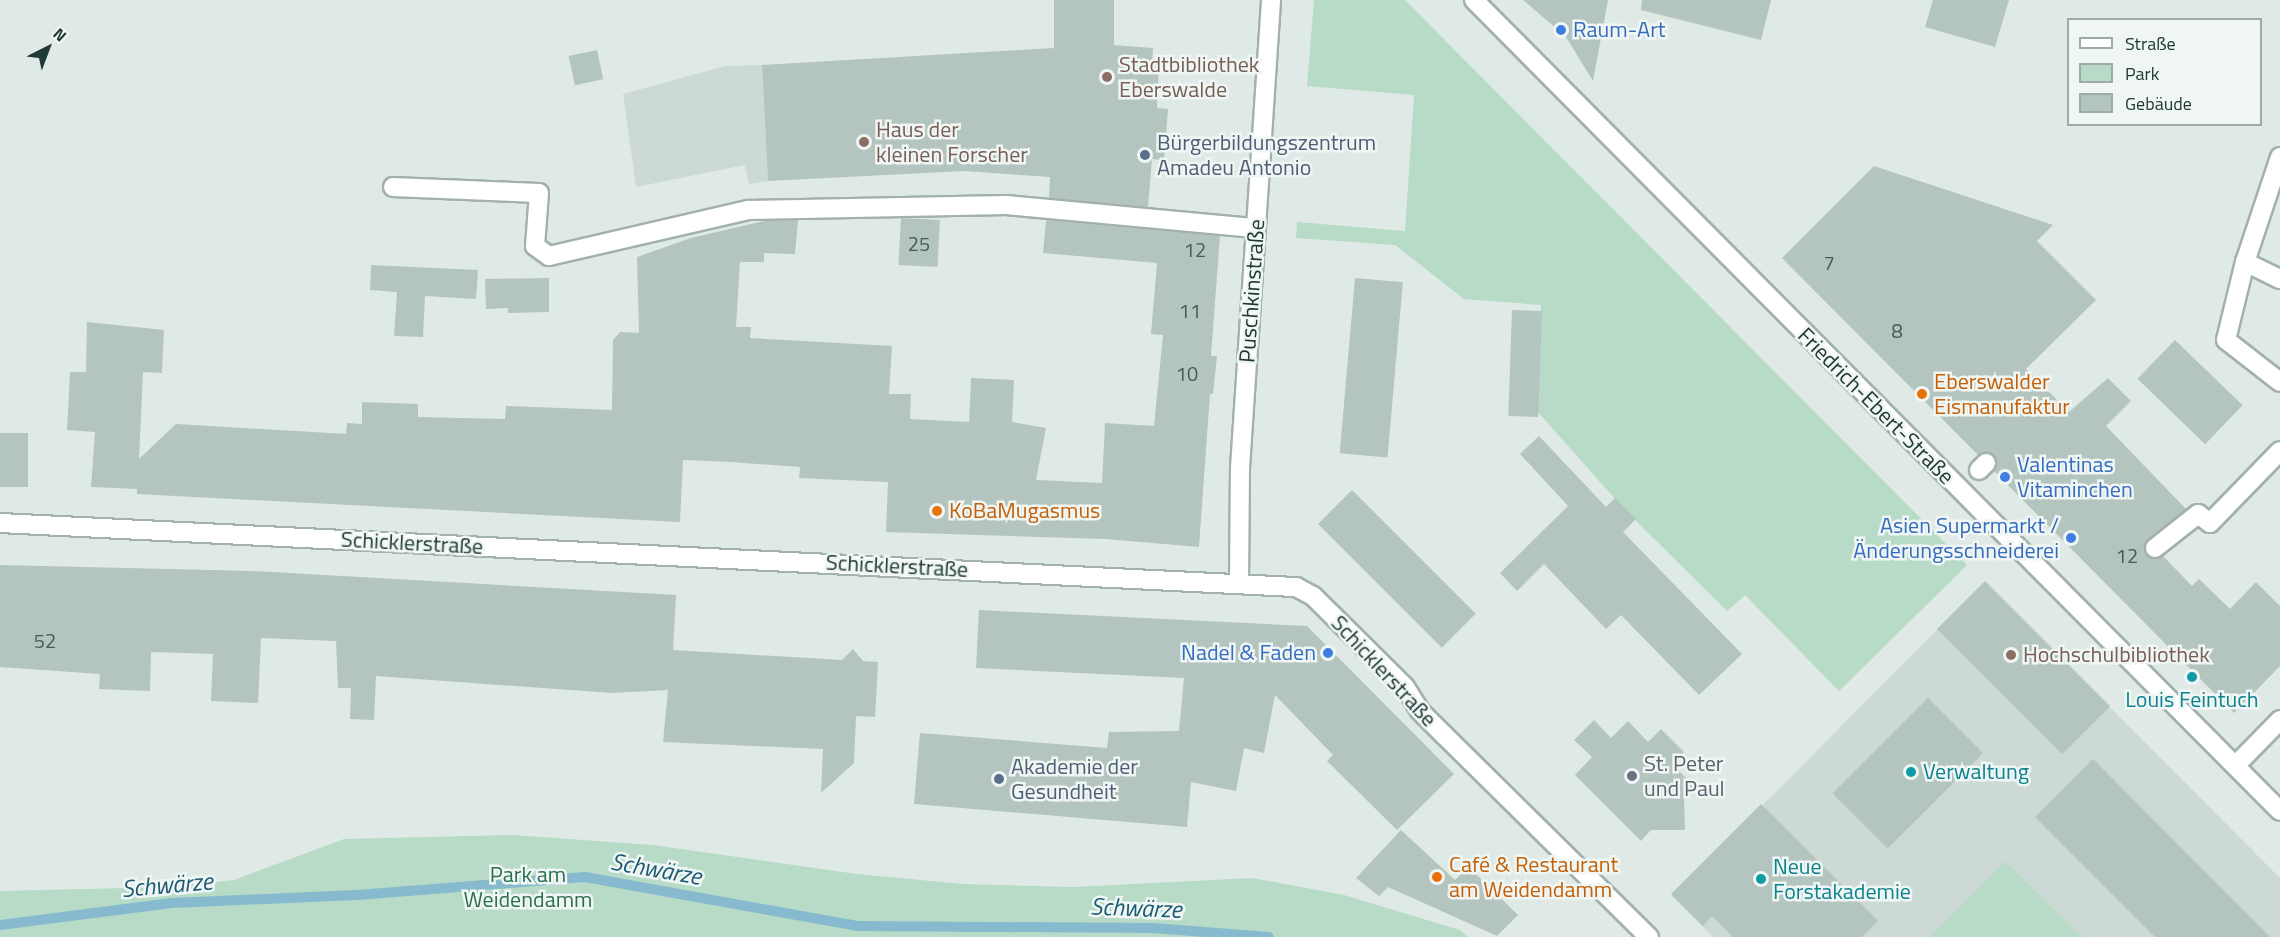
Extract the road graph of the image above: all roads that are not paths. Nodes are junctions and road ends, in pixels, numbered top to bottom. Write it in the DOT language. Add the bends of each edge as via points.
graph roads {
  1 [pos="1271,0"];
  2 [pos="1474,0"];
  3 [pos="2280,157"];
  4 [pos="393,187"];
  5 [pos="1256,228"];
  6 [pos="2245,262"];
  7 [pos="2280,279"];
  8 [pos="2280,382"];
  9 [pos="2280,451"];
  10 [pos="0,523"];
  11 [pos="2155,548"];
  12 [pos="1239,582"];
  13 [pos="2280,720"];
  14 [pos="2235,765"];
  15 [pos="2280,811"];
  16 [pos="1649,937"];
  1 -- 5 [label="street, Puschkinstraße"];
  2 -- 14 [label="street, Friedrich-Ebert-Straße"];
  3 -- 6 [label="street"];
  4 -- 5 [label="street" via="539,193 535,246 549,256 749,210 1006,205"];
  5 -- 12 [label="street, Puschkinstraße" via="1240,468"];
  6 -- 7 [label="street"];
  6 -- 8 [label="street" via="2226,340"];
  9 -- 11 [label="street" via="2210,522 2198,514"];
  10 -- 12 [label="street, Schicklerstraße"];
  12 -- 16 [label="street, Schicklerstraße" via="1296,586 1313,596 1405,687 1420,711"];
  13 -- 14 [label="street"];
  14 -- 15 [label="street, Friedrich-Ebert-Straße"];
}
